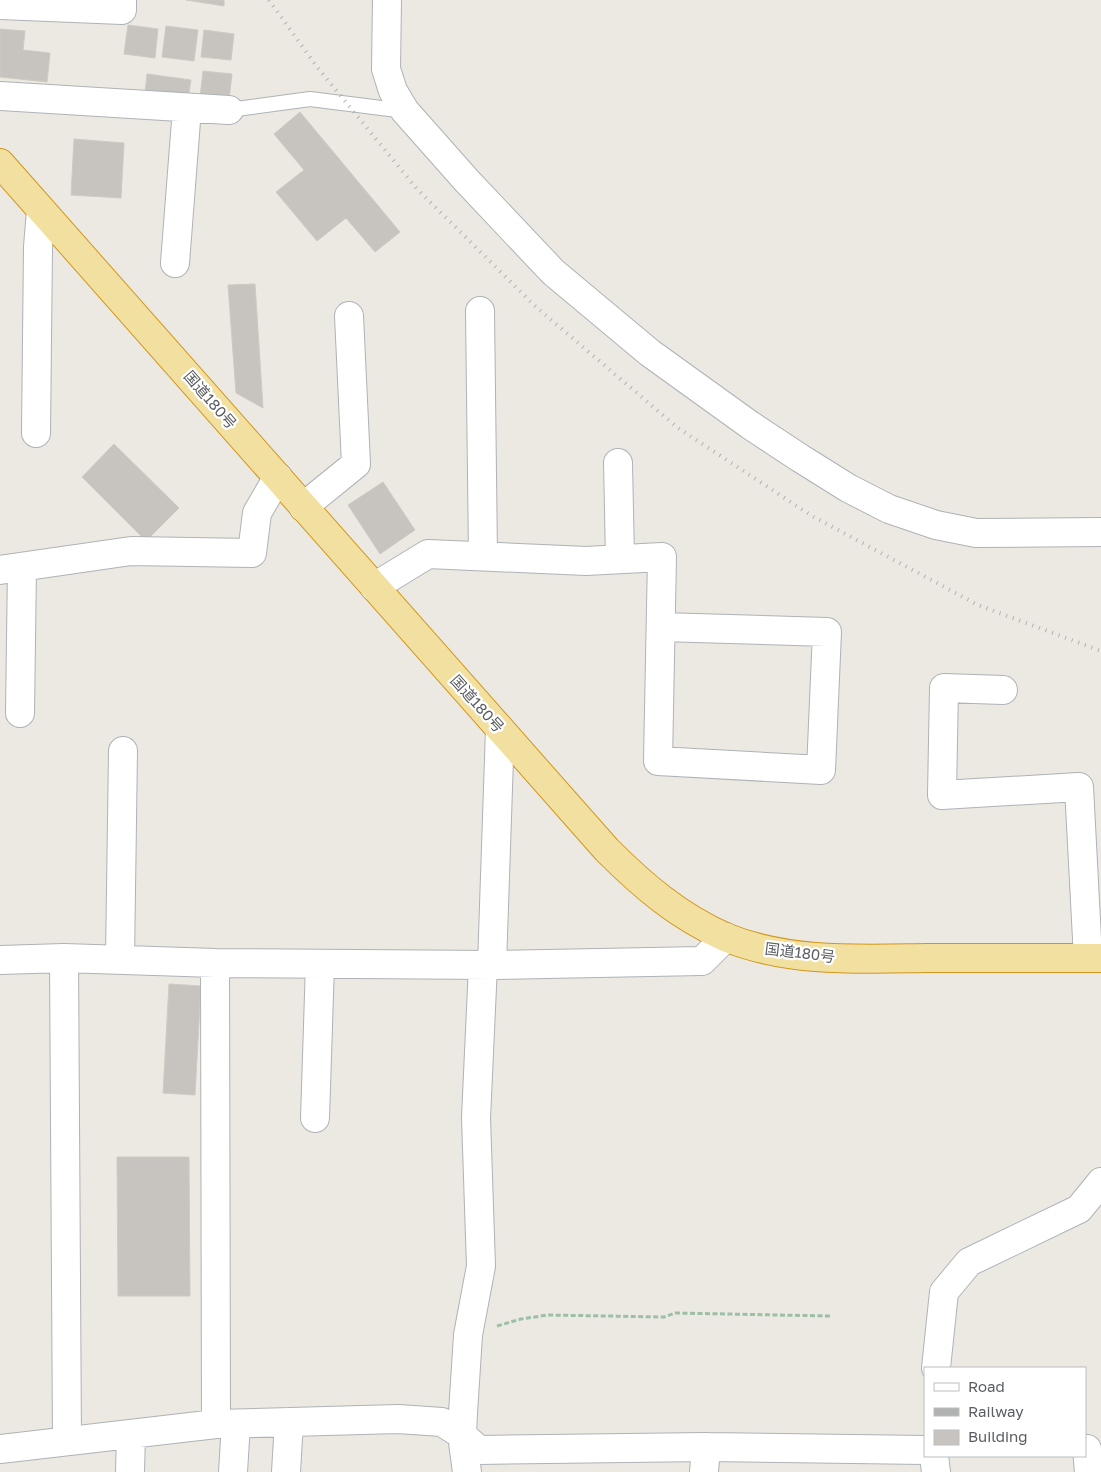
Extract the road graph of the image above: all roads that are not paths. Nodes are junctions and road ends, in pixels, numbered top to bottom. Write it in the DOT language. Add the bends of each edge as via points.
graph roads {
  1 [pos="122,0"];
  2 [pos="387,0"];
  3 [pos="0,6"];
  4 [pos="0,96"];
  5 [pos="187,108"];
  6 [pos="229,110"];
  7 [pos="405,111"];
  8 [pos="0,163"];
  9 [pos="41,210"];
  10 [pos="176,263"];
  11 [pos="480,311"];
  12 [pos="349,316"];
  13 [pos="36,433"];
  14 [pos="618,463"];
  15 [pos="278,477"];
  16 [pos="303,507"];
  17 [pos="1101,532"];
  18 [pos="483,556"];
  19 [pos="620,559"];
  20 [pos="11,569"];
  21 [pos="374,587"];
  22 [pos="661,627"];
  23 [pos="1003,690"];
  24 [pos="20,713"];
  25 [pos="500,730"];
  26 [pos="123,751"];
  27 [pos="726,937"];
  28 [pos="64,958"];
  29 [pos="1095,958"];
  30 [pos="120,959"];
  31 [pos="0,960"];
  32 [pos="215,963"];
  33 [pos="320,964"];
  34 [pos="487,965"];
  35 [pos="315,1118"];
  36 [pos="1101,1182"];
  37 [pos="936,1367"];
  38 [pos="289,1422"];
  39 [pos="226,1424"];
  40 [pos="131,1434"];
  41 [pos="462,1435"];
  42 [pos="67,1441"];
  43 [pos="0,1449"];
  44 [pos="924,1450"];
  45 [pos="934,1457"];
  46 [pos="705,1459"];
  47 [pos="130,1472"];
  48 [pos="233,1472"];
  49 [pos="286,1472"];
  50 [pos="467,1472"];
  51 [pos="936,1472"];
  1 -- 3 [label="street" via="122,10"];
  2 -- 7 [label="street" via="386,69 392,91"];
  4 -- 5 [label="street"];
  5 -- 6 [label="street"];
  5 -- 10 [label="street"];
  6 -- 7 [label="lane" via="310,99"];
  7 -- 17 [label="street" via="553,272 658,358 750,425 848,488 889,509 936,525 976,533"];
  8 -- 9 [label="highway, 国道180号"];
  9 -- 13 [label="street"];
  9 -- 15 [label="highway, 国道180号"];
  11 -- 18 [label="street"];
  12 -- 16 [label="street" via="356,464"];
  14 -- 19 [label="street"];
  15 -- 16 [label="highway, 国道180号"];
  15 -- 20 [label="street" via="257,513 252,553 131,551"];
  16 -- 21 [label="highway, 国道180号"];
  18 -- 19 [label="street" via="586,561"];
  18 -- 21 [label="street" via="428,554"];
  19 -- 22 [label="street" via="662,557"];
  20 -- 24 [label="street"];
  21 -- 25 [label="highway, 国道180号"];
  22 -- 22 [label="street" via="658,761 821,770 827,632"];
  23 -- 29 [label="street" via="944,688 942,795 1079,787"];
  25 -- 27 [label="highway, 国道180号" via="635,879 661,901"];
  25 -- 34 [label="street"];
  26 -- 30 [label="street"];
  27 -- 29 [label="highway, 国道180号" via="799,956"];
  27 -- 34 [label="street" via="702,960"];
  28 -- 30 [label="street"];
  28 -- 31 [label="street"];
  28 -- 42 [label="street"];
  30 -- 32 [label="street"];
  32 -- 33 [label="street"];
  32 -- 39 [label="street"];
  33 -- 34 [label="street"];
  33 -- 35 [label="street"];
  34 -- 41 [label="street" via="476,1118 481,1266 468,1335"];
  36 -- 37 [label="street" via="1079,1209 969,1262 944,1292"];
  38 -- 39 [label="street"];
  38 -- 41 [label="street" via="398,1419 442,1422"];
  38 -- 49 [label="street"];
  39 -- 40 [label="street"];
  39 -- 48 [label="street"];
  40 -- 42 [label="street"];
  40 -- 47 [label="street"];
  41 -- 46 [label="street" via="478,1450"];
  41 -- 50 [label="street"];
  42 -- 43 [label="street"];
  44 -- 46 [label="street"];
  45 -- 51 [label="street"];
}
